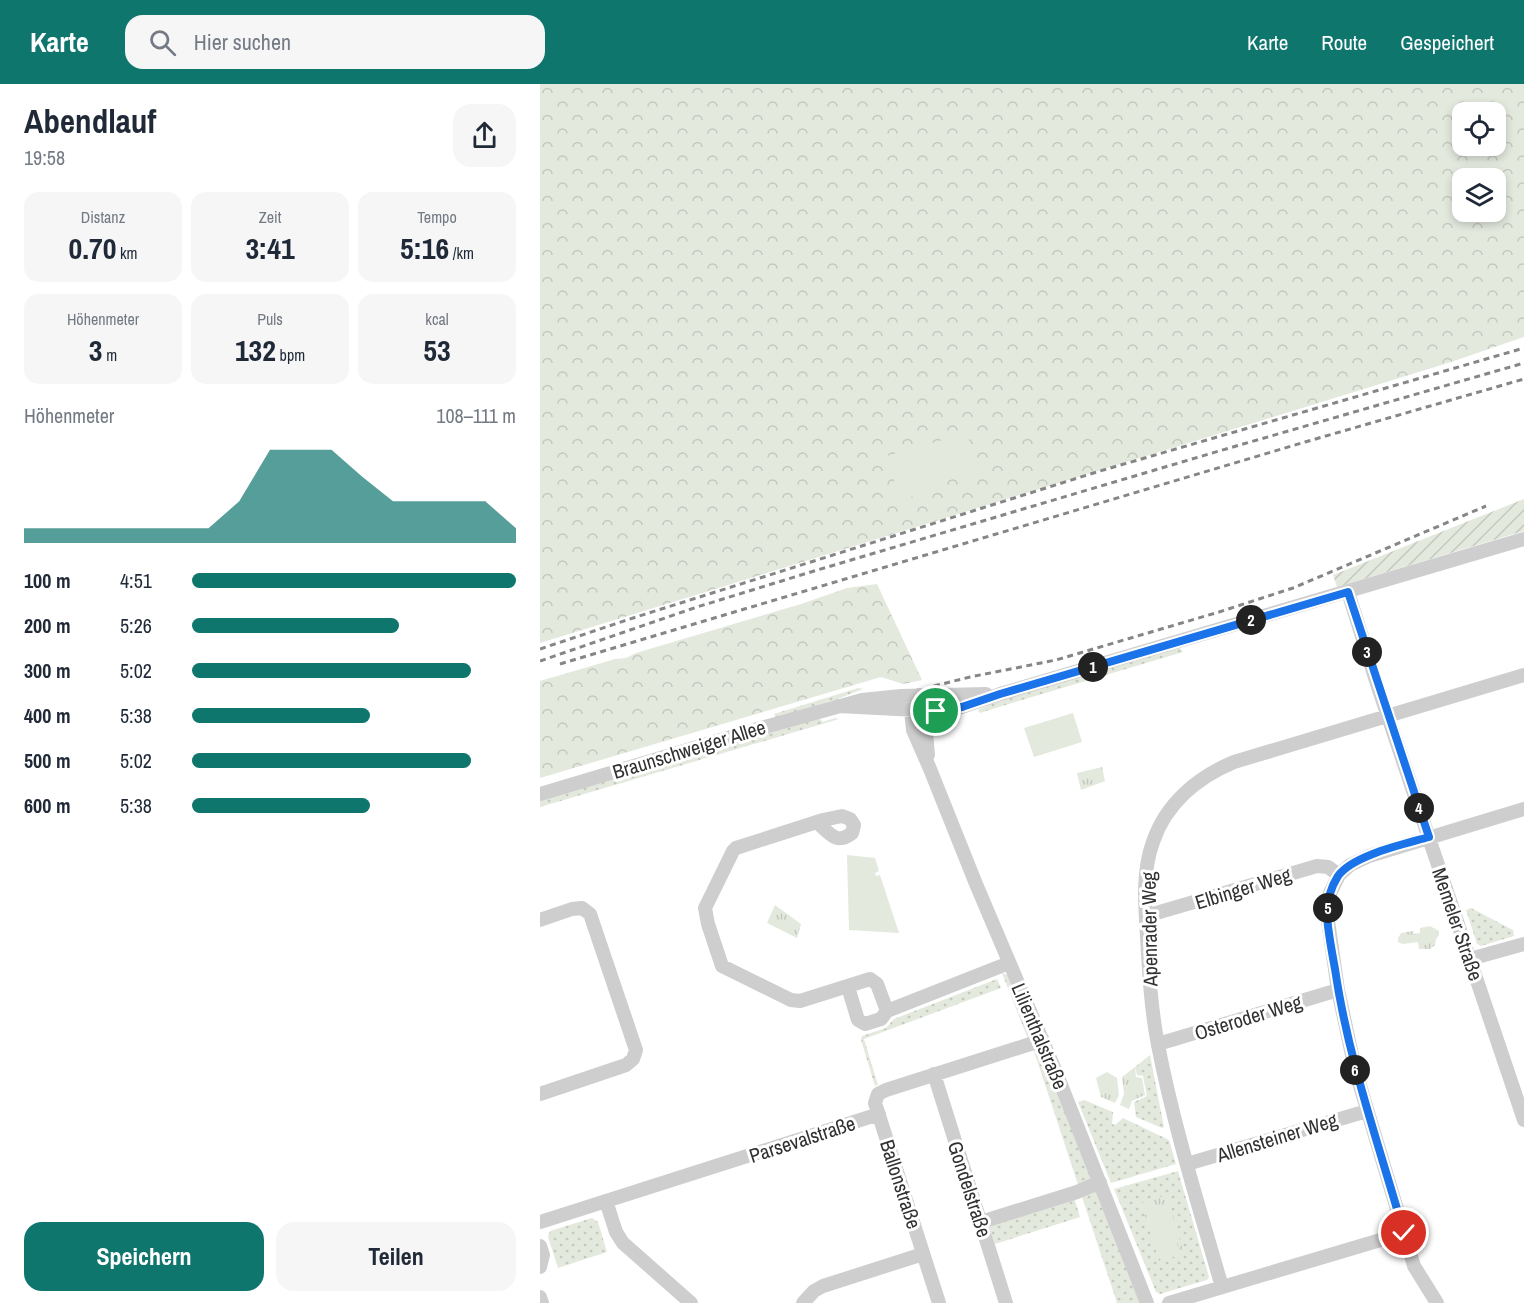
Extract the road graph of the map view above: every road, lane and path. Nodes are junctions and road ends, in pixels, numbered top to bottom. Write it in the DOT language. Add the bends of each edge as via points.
graph roads {
  1 [pos="1524,539"];
  2 [pos="1348,592"];
  3 [pos="1524,675"];
  4 [pos="1000,694"];
  5 [pos="919,695"];
  6 [pos="838,706"];
  7 [pos="917,711"];
  8 [pos="1388,715"];
  9 [pos="540,794"];
  10 [pos="1524,809"];
  11 [pos="818,823"];
  12 [pos="1429,837"];
  13 [pos="1339,875"];
  14 [pos="1146,916"];
  15 [pos="540,920"];
  16 [pos="1524,944"];
  17 [pos="1470,959"];
  18 [pos="1009,963"];
  19 [pos="850,986"];
  20 [pos="1338,990"];
  21 [pos="886,1011"];
  22 [pos="1042,1040"];
  23 [pos="1158,1044"];
  24 [pos="934,1074"];
  25 [pos="540,1094"];
  26 [pos="1367,1110"];
  27 [pos="879,1114"];
  28 [pos="1524,1120"];
  29 [pos="1186,1164"];
  30 [pos="1100,1182"];
  31 [pos="606,1201"];
  32 [pos="540,1222"];
  33 [pos="981,1222"];
  34 [pos="1404,1233"];
  35 [pos="540,1246"];
  36 [pos="924,1254"];
  37 [pos="540,1267"];
  38 [pos="1222,1287"];
  39 [pos="540,1297"];
  40 [pos="542,1303"];
  41 [pos="691,1303"];
  42 [pos="804,1303"];
  43 [pos="939,1303"];
  44 [pos="1006,1303"];
  45 [pos="1148,1303"];
  46 [pos="1169,1303"];
  47 [pos="1437,1303"];
  1 -- 2 [label="street"];
  2 -- 4 [label="street"];
  2 -- 8 [label="street, Memeler Straße"];
  3 -- 8 [label="street, Apenrader Weg"];
  4 -- 5 [label="street, Braunschweiger Allee"];
  4 -- 7 [label="street, Braunschweiger Allee" via="962,707"];
  5 -- 6 [label="street, Braunschweiger Allee"];
  5 -- 7 [label="street, Lilienthalstraße"];
  6 -- 7 [label="street, Braunschweiger Allee"];
  6 -- 9 [label="street, Braunschweiger Allee"];
  7 -- 18 [label="street, Lilienthalstraße" via="930,769"];
  8 -- 12 [label="street, Memeler Straße"];
  8 -- 14 [label="street, Apenrader Weg" via="1234,762 1191,786 1165,816 1153,842 1145,885"];
  10 -- 12 [label="street"];
  11 -- 19 [label="street" via="733,851 705,908 708,924 722,966 791,1000 800,1001"];
  12 -- 13 [label="street" via="1369,856"];
  12 -- 17 [label="street, Memeler Straße"];
  13 -- 14 [label="street, Elbinger Weg" via="1328,867 1317,866"];
  13 -- 20 [label="street" via="1330,893 1327,914"];
  14 -- 23 [label="street, Apenrader Weg"];
  15 -- 25 [label="street" via="572,909 582,908 591,914 636,1050 626,1065"];
  16 -- 17 [label="street"];
  17 -- 28 [label="street, Memeler Straße"];
  18 -- 21 [label="street"];
  18 -- 22 [label="street, Lilienthalstraße"];
  19 -- 21 [label="street" via="870,979 877,984"];
  19 -- 21 [label="street" via="858,1020 866,1024 881,1019"];
  20 -- 23 [label="street, Osteroder Weg"];
  20 -- 26 [label="street"];
  22 -- 24 [label="street, Parsevalstraße"];
  22 -- 30 [label="street, Lilienthalstraße"];
  23 -- 29 [label="street, Apenrader Weg"];
  24 -- 27 [label="street, Parsevalstraße" via="878,1094 875,1103"];
  24 -- 33 [label="street, Gondelstraße"];
  26 -- 29 [label="street, Allensteiner Weg"];
  26 -- 34 [label="street"];
  27 -- 31 [label="street, Parsevalstraße"];
  27 -- 36 [label="street, Ballonstraße"];
  29 -- 38 [label="street, Apenrader Weg"];
  30 -- 33 [label="street"];
  30 -- 45 [label="street, Lilienthalstraße"];
  31 -- 32 [label="street, Parsevalstraße"];
  31 -- 41 [label="street" via="623,1243"];
  33 -- 44 [label="street, Gondelstraße"];
  34 -- 38 [label="street"];
  34 -- 47 [label="street" via="1413,1266"];
  35 -- 37 [label="street"];
  36 -- 42 [label="street, Ballonstraße" via="823,1286"];
  36 -- 43 [label="street, Ballonstraße"];
  38 -- 46 [label="street"];
  39 -- 40 [label="street"];
}
